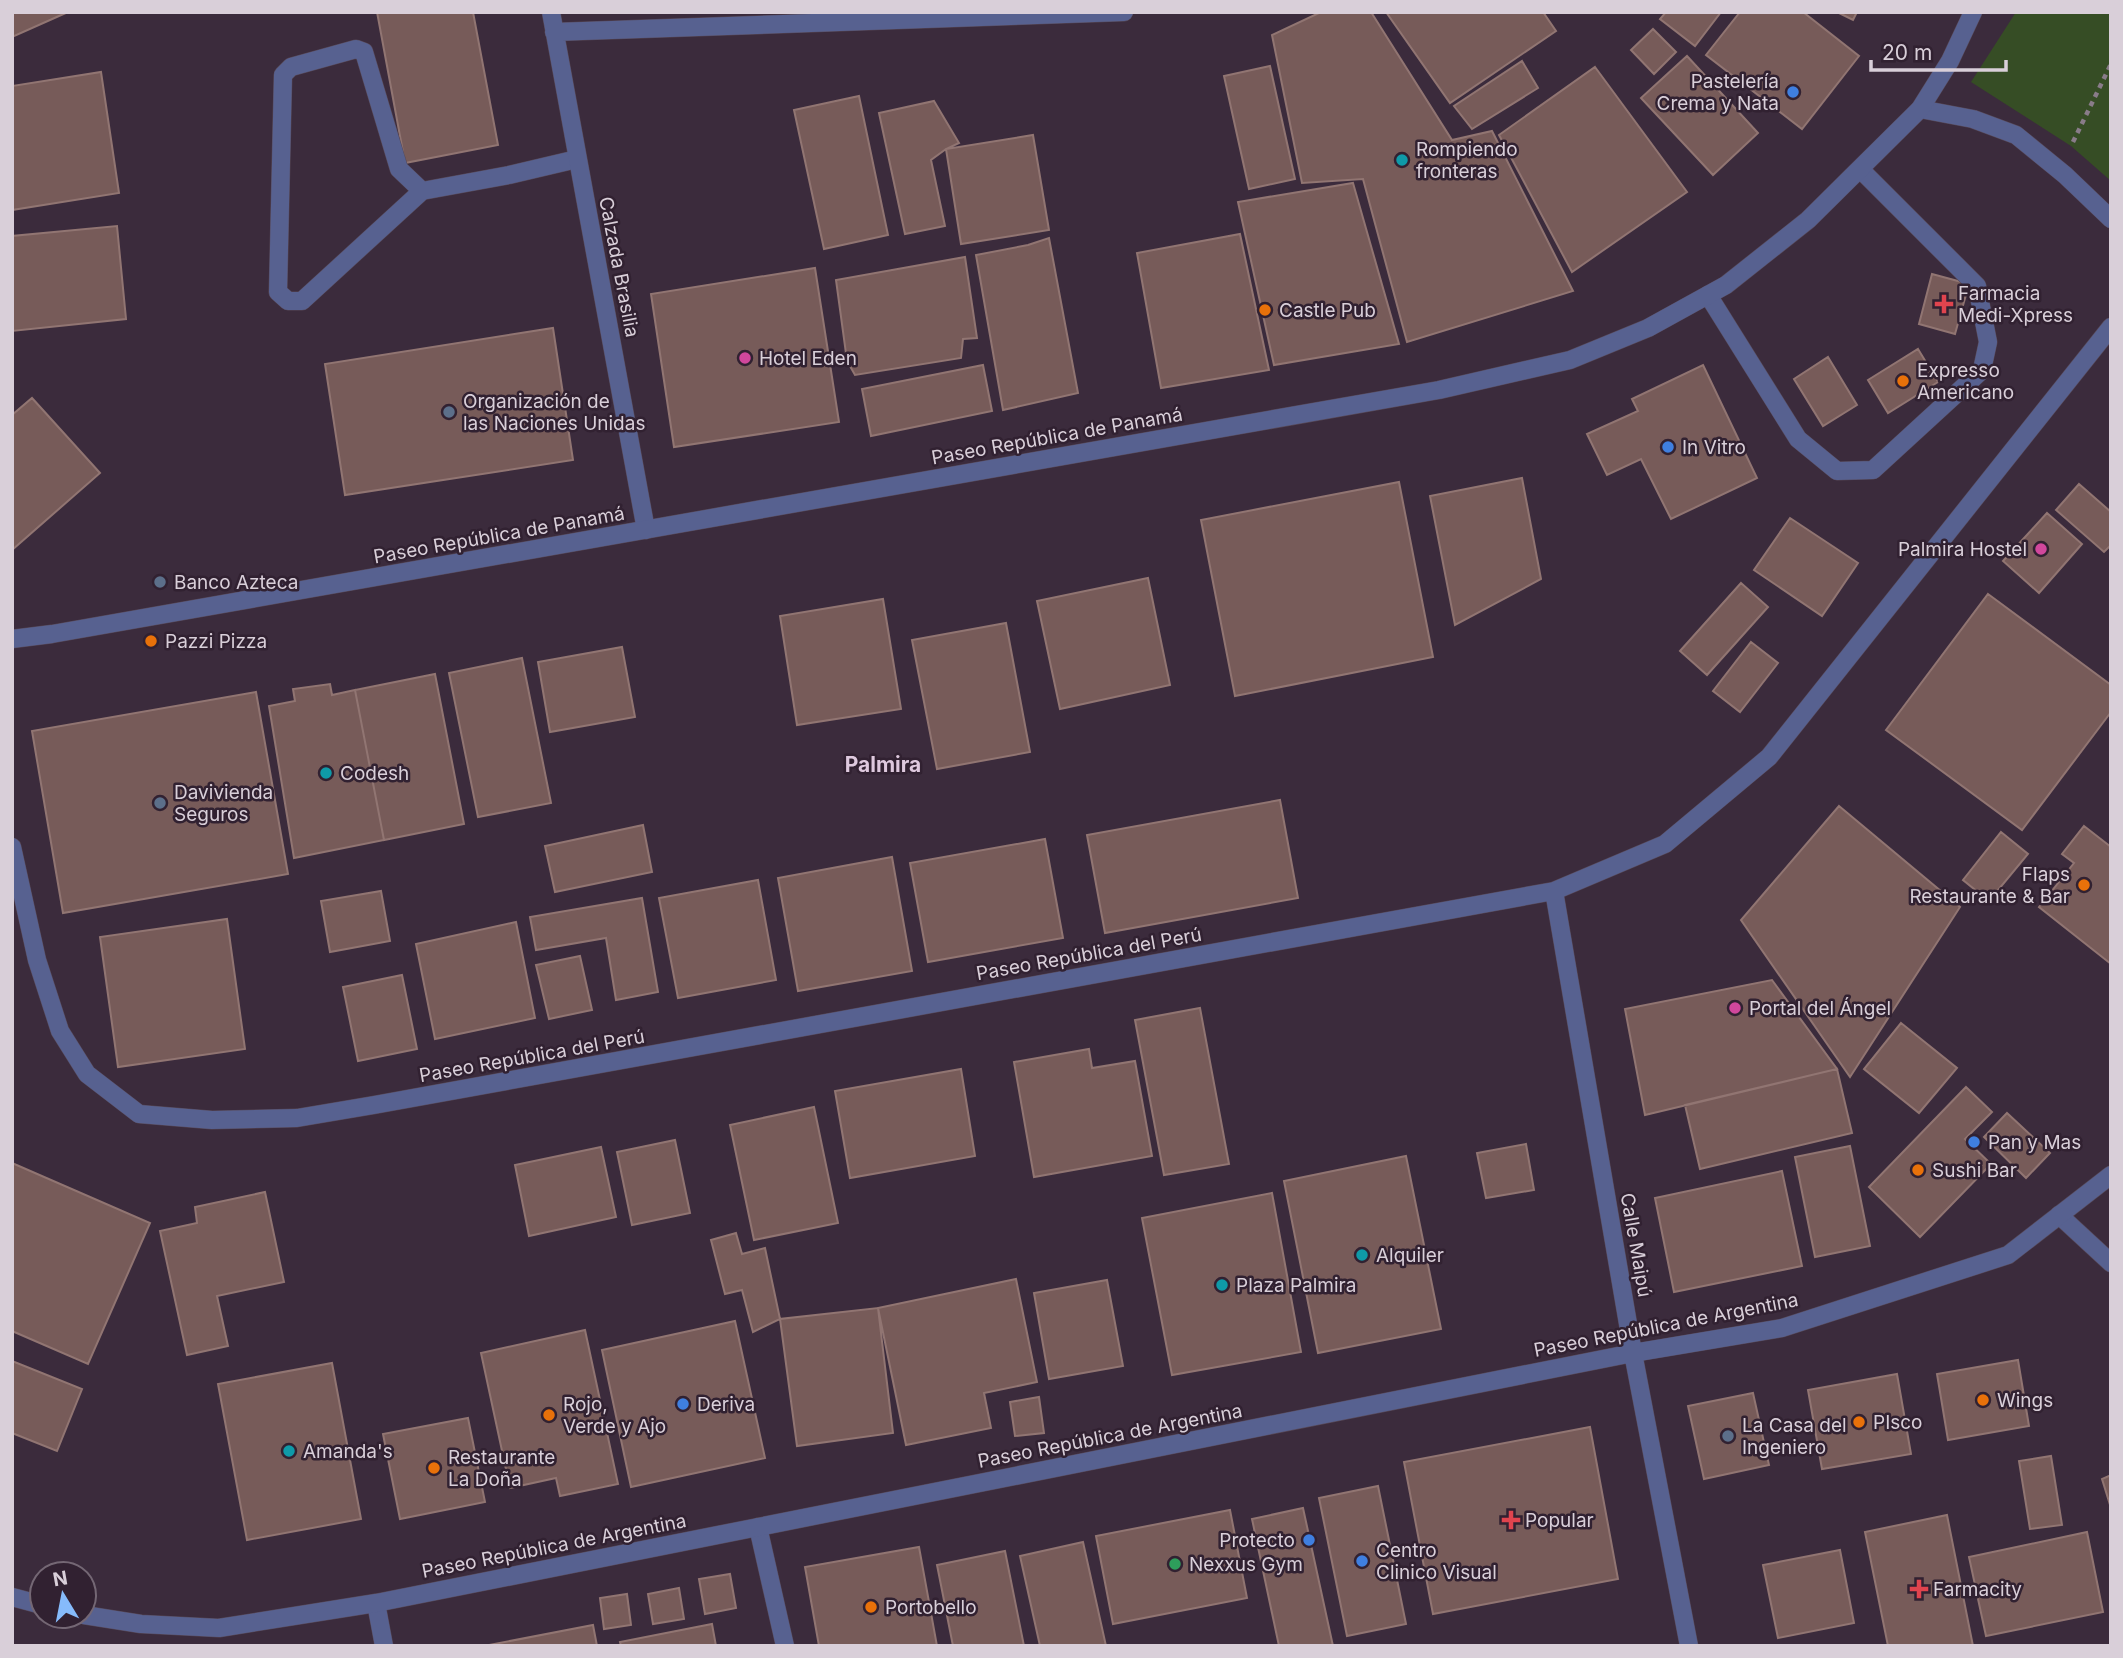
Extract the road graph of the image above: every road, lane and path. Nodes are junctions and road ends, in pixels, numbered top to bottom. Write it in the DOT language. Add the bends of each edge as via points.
graph roads {
  1 [pos="551,12"];
  2 [pos="1124,12"];
  3 [pos="1973,12"];
  4 [pos="554,32"];
  5 [pos="2111,64"];
  6 [pos="1920,109"];
  7 [pos="2071,146"];
  8 [pos="577,159"];
  9 [pos="1861,170"];
  10 [pos="422,191"];
  11 [pos="2111,219"];
  12 [pos="1708,295"];
  13 [pos="2111,327"];
  14 [pos="646,530"];
  15 [pos="12,639"];
  16 [pos="12,847"];
  17 [pos="1553,891"];
  18 [pos="2111,1175"];
  19 [pos="2059,1215"];
  20 [pos="2111,1263"];
  21 [pos="1633,1353"];
  22 [pos="758,1527"];
  23 [pos="376,1603"];
  24 [pos="98,1617"];
  25 [pos="384,1646"];
  26 [pos="785,1646"];
  27 [pos="1689,1646"];
  1 -- 4 [label="street, Calzada Brasilia"];
  2 -- 4 [label="street"];
  3 -- 6 [label="street, Paseo República de Panamá"];
  4 -- 8 [label="street, Calzada Brasilia"];
  5 -- 7 [label="path"];
  6 -- 9 [label="street, Paseo República de Panamá"];
  6 -- 11 [label="street" via="1973,119 2016,135"];
  8 -- 10 [label="street"];
  8 -- 14 [label="street, Calzada Brasilia"];
  9 -- 12 [label="street, Paseo República de Panamá" via="1808,220"];
  9 -- 12 [label="street" via="1977,286 1988,342 1982,370 1873,470 1837,471 1798,439"];
  10 -- 10 [label="street" via="399,169 364,52 356,50 291,67 283,75 278,292 288,301 302,301"];
  12 -- 14 [label="street, Paseo República de Panamá" via="1648,328 1570,360 1439,390"];
  13 -- 17 [label="street, Paseo República del Perú" via="1769,757 1665,845"];
  14 -- 15 [label="street, Paseo República de Panamá"];
  16 -- 17 [label="street, Paseo República del Perú" via="37,960 60,1031 87,1074 139,1114 212,1120 297,1118 374,1105"];
  17 -- 21 [label="street, Calle Maipú"];
  18 -- 19 [label="street, Paseo República de Argentina"];
  19 -- 20 [label="street"];
  19 -- 21 [label="street, Paseo República de Argentina" via="2008,1255 1782,1328"];
  21 -- 22 [label="street, Paseo República de Argentina"];
  21 -- 27 [label="street, Calle Maipú"];
  22 -- 23 [label="street, Paseo República de Argentina"];
  22 -- 26 [label="street"];
  23 -- 24 [label="street, Paseo República de Argentina" via="219,1628"];
  23 -- 25 [label="street"];
}
